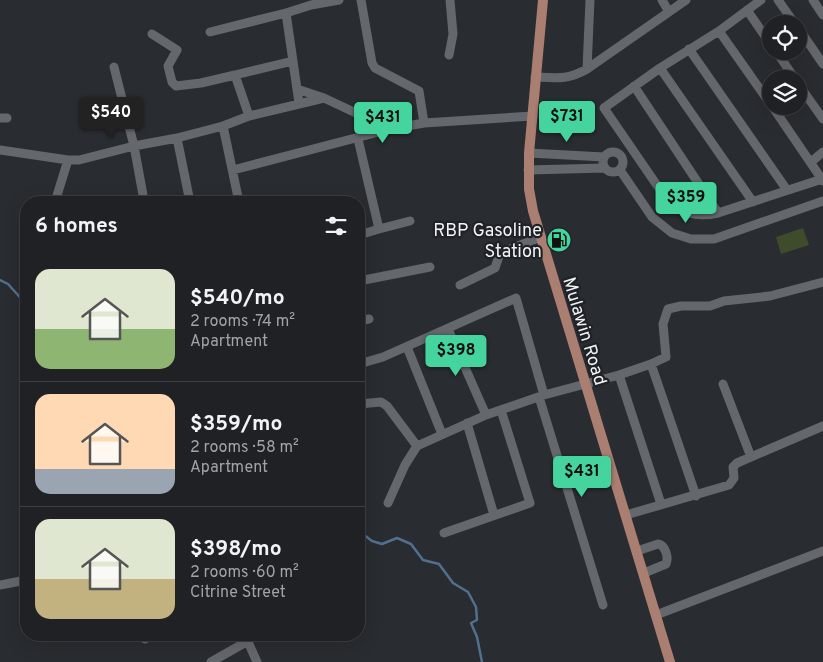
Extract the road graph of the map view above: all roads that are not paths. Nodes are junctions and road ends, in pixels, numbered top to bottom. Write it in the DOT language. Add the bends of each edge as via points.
graph roads {
  1 [pos="339,0"];
  2 [pos="361,0"];
  3 [pos="449,0"];
  4 [pos="543,0"];
  5 [pos="590,0"];
  6 [pos="662,0"];
  7 [pos="686,0"];
  8 [pos="761,0"];
  9 [pos="778,0"];
  10 [pos="813,0"];
  11 [pos="747,10"];
  12 [pos="669,12"];
  13 [pos="286,13"];
  14 [pos="789,15"];
  15 [pos="823,15"];
  16 [pos="719,31"];
  17 [pos="210,32"];
  18 [pos="762,32"];
  19 [pos="152,34"];
  20 [pos="807,41"];
  21 [pos="689,49"];
  22 [pos="450,55"];
  23 [pos="293,61"];
  24 [pos="823,64"];
  25 [pos="114,67"];
  26 [pos="660,68"];
  27 [pos="587,69"];
  28 [pos="236,75"];
  29 [pos="535,77"];
  30 [pos="634,86"];
  31 [pos="297,89"];
  32 [pos="762,92"];
  33 [pos="807,96"];
  34 [pos="324,98"];
  35 [pos="299,103"];
  36 [pos="778,115"];
  37 [pos="249,116"];
  38 [pos="533,116"];
  39 [pos="823,119"];
  40 [pos="424,123"];
  41 [pos="223,126"];
  42 [pos="390,129"];
  43 [pos="177,138"];
  44 [pos="358,139"];
  45 [pos="134,146"];
  46 [pos="0,150"];
  47 [pos="823,152"];
  48 [pos="529,153"];
  49 [pos="567,155"];
  50 [pos="604,157"];
  51 [pos="68,160"];
  52 [pos="811,162"];
  53 [pos="605,168"];
  54 [pos="566,169"];
  55 [pos="233,170"];
  56 [pos="528,170"];
  57 [pos="620,170"];
  58 [pos="822,180"];
  59 [pos="787,190"];
  60 [pos="143,195"];
  61 [pos="57,196"];
  62 [pos="189,196"];
  63 [pos="238,196"];
  64 [pos="823,201"];
  65 [pos="753,202"];
  66 [pos="718,212"];
  67 [pos="410,221"];
  68 [pos="378,229"];
  69 [pos="365,233"];
  70 [pos="541,237"];
  71 [pos="430,267"];
  72 [pos="365,280"];
  73 [pos="823,282"];
  74 [pos="460,286"];
  75 [pos="369,319"];
  76 [pos="365,320"];
  77 [pos="448,329"];
  78 [pos="407,346"];
  79 [pos="365,362"];
  80 [pos="651,364"];
  81 [pos="619,375"];
  82 [pos="584,384"];
  83 [pos="723,384"];
  84 [pos="542,396"];
  85 [pos="365,403"];
  86 [pos="501,410"];
  87 [pos="486,415"];
  88 [pos="467,423"];
  89 [pos="823,426"];
  90 [pos="442,434"];
  91 [pos="417,446"];
  92 [pos="751,457"];
  93 [pos="696,496"];
  94 [pos="388,503"];
  95 [pos="661,504"];
  96 [pos="494,515"];
  97 [pos="626,515"];
  98 [pos="444,533"];
  99 [pos="637,551"];
  100 [pos="823,551"];
  101 [pos="644,573"];
  102 [pos="20,581"];
  103 [pos="0,585"];
  104 [pos="603,605"];
  105 [pos="656,615"];
  106 [pos="242,641"];
  107 [pos="247,641"];
  108 [pos="211,662"];
  109 [pos="257,662"];
  110 [pos="670,662"];
  1 -- 13 [label="street"];
  2 -- 40 [label="street" via="372,63 375,68 419,91"];
  3 -- 22 [label="street" via="453,34"];
  4 -- 29 [label="main road, Mulawin Road"];
  5 -- 27 [label="street"];
  6 -- 12 [label="street"];
  7 -- 12 [label="street"];
  8 -- 11 [label="street"];
  9 -- 14 [label="street"];
  10 -- 15 [label="street"];
  11 -- 16 [label="street"];
  11 -- 18 [label="street"];
  12 -- 27 [label="street"];
  13 -- 17 [label="street"];
  13 -- 23 [label="street"];
  16 -- 21 [label="street"];
  16 -- 32 [label="street"];
  19 -- 28 [label="street" via="177,50 168,66 176,86"];
  20 -- 24 [label="street"];
  21 -- 26 [label="street"];
  21 -- 59 [label="street"];
  23 -- 28 [label="street"];
  23 -- 31 [label="street"];
  25 -- 45 [label="street"];
  26 -- 30 [label="street"];
  26 -- 65 [label="street"];
  27 -- 29 [label="street" via="564,78"];
  28 -- 37 [label="street"];
  29 -- 38 [label="main road, Mulawin Road"];
  30 -- 66 [label="street"];
  30 -- 66 [label="street" via="604,108 666,197 692,214 703,216"];
  31 -- 34 [label="street"];
  31 -- 35 [label="street"];
  33 -- 39 [label="street"];
  34 -- 35 [label="street"];
  34 -- 42 [label="street"];
  35 -- 37 [label="street"];
  36 -- 52 [label="street"];
  37 -- 41 [label="street"];
  38 -- 40 [label="street"];
  38 -- 48 [label="main road, Mulawin Road"];
  40 -- 42 [label="street"];
  41 -- 43 [label="street"];
  41 -- 55 [label="street"];
  42 -- 44 [label="street"];
  43 -- 45 [label="street"];
  43 -- 62 [label="street"];
  44 -- 55 [label="street"];
  44 -- 68 [label="street"];
  45 -- 51 [label="street"];
  45 -- 60 [label="street"];
  46 -- 51 [label="street"];
  47 -- 52 [label="street"];
  48 -- 49 [label="street"];
  48 -- 56 [label="main road, Mulawin Road"];
  49 -- 50 [label="street"];
  49 -- 54 [label="street"];
  50 -- 53 [label="street"];
  50 -- 57 [label="street" via="611,152 620,154 624,162"];
  51 -- 61 [label="street"];
  52 -- 58 [label="street"];
  53 -- 54 [label="street"];
  53 -- 57 [label="street" via="612,173"];
  54 -- 56 [label="street"];
  55 -- 63 [label="street"];
  56 -- 70 [label="main road, Mulawin Road" via="533,211"];
  57 -- 64 [label="street" via="652,217 672,233 691,239 714,239"];
  58 -- 59 [label="street"];
  59 -- 65 [label="street"];
  65 -- 66 [label="street"];
  67 -- 68 [label="street"];
  68 -- 69 [label="street"];
  70 -- 74 [label="street" via="500,253 495,268"];
  70 -- 82 [label="main road, Mulawin Road"];
  71 -- 72 [label="street"];
  73 -- 80 [label="street" via="770,296 668,309 663,324 666,357"];
  75 -- 76 [label="street"];
  77 -- 78 [label="street"];
  77 -- 84 [label="street" via="516,298"];
  77 -- 87 [label="street"];
  78 -- 79 [label="street"];
  78 -- 90 [label="street"];
  80 -- 81 [label="street"];
  80 -- 93 [label="street"];
  81 -- 82 [label="street"];
  81 -- 95 [label="street"];
  82 -- 84 [label="street"];
  82 -- 97 [label="main road, Mulawin Road"];
  83 -- 92 [label="street"];
  84 -- 86 [label="street"];
  84 -- 104 [label="street"];
  85 -- 91 [label="street" via="381,402 387,406"];
  86 -- 87 [label="street"];
  86 -- 96 [label="street" via="530,503"];
  87 -- 88 [label="street"];
  88 -- 90 [label="street"];
  88 -- 96 [label="street"];
  89 -- 92 [label="street"];
  90 -- 91 [label="street"];
  91 -- 94 [label="street"];
  92 -- 93 [label="street" via="733,467 734,478 729,485"];
  93 -- 95 [label="street"];
  95 -- 97 [label="street"];
  96 -- 98 [label="street"];
  97 -- 99 [label="main road, Mulawin Road"];
  99 -- 101 [label="main road, Mulawin Road"];
  99 -- 101 [label="street" via="658,544 664,546 666,564"];
  100 -- 105 [label="street"];
  101 -- 105 [label="main road, Mulawin Road"];
  102 -- 103 [label="street"];
  105 -- 110 [label="main road, Mulawin Road"];
  106 -- 108 [label="street"];
  107 -- 109 [label="street"];
}
